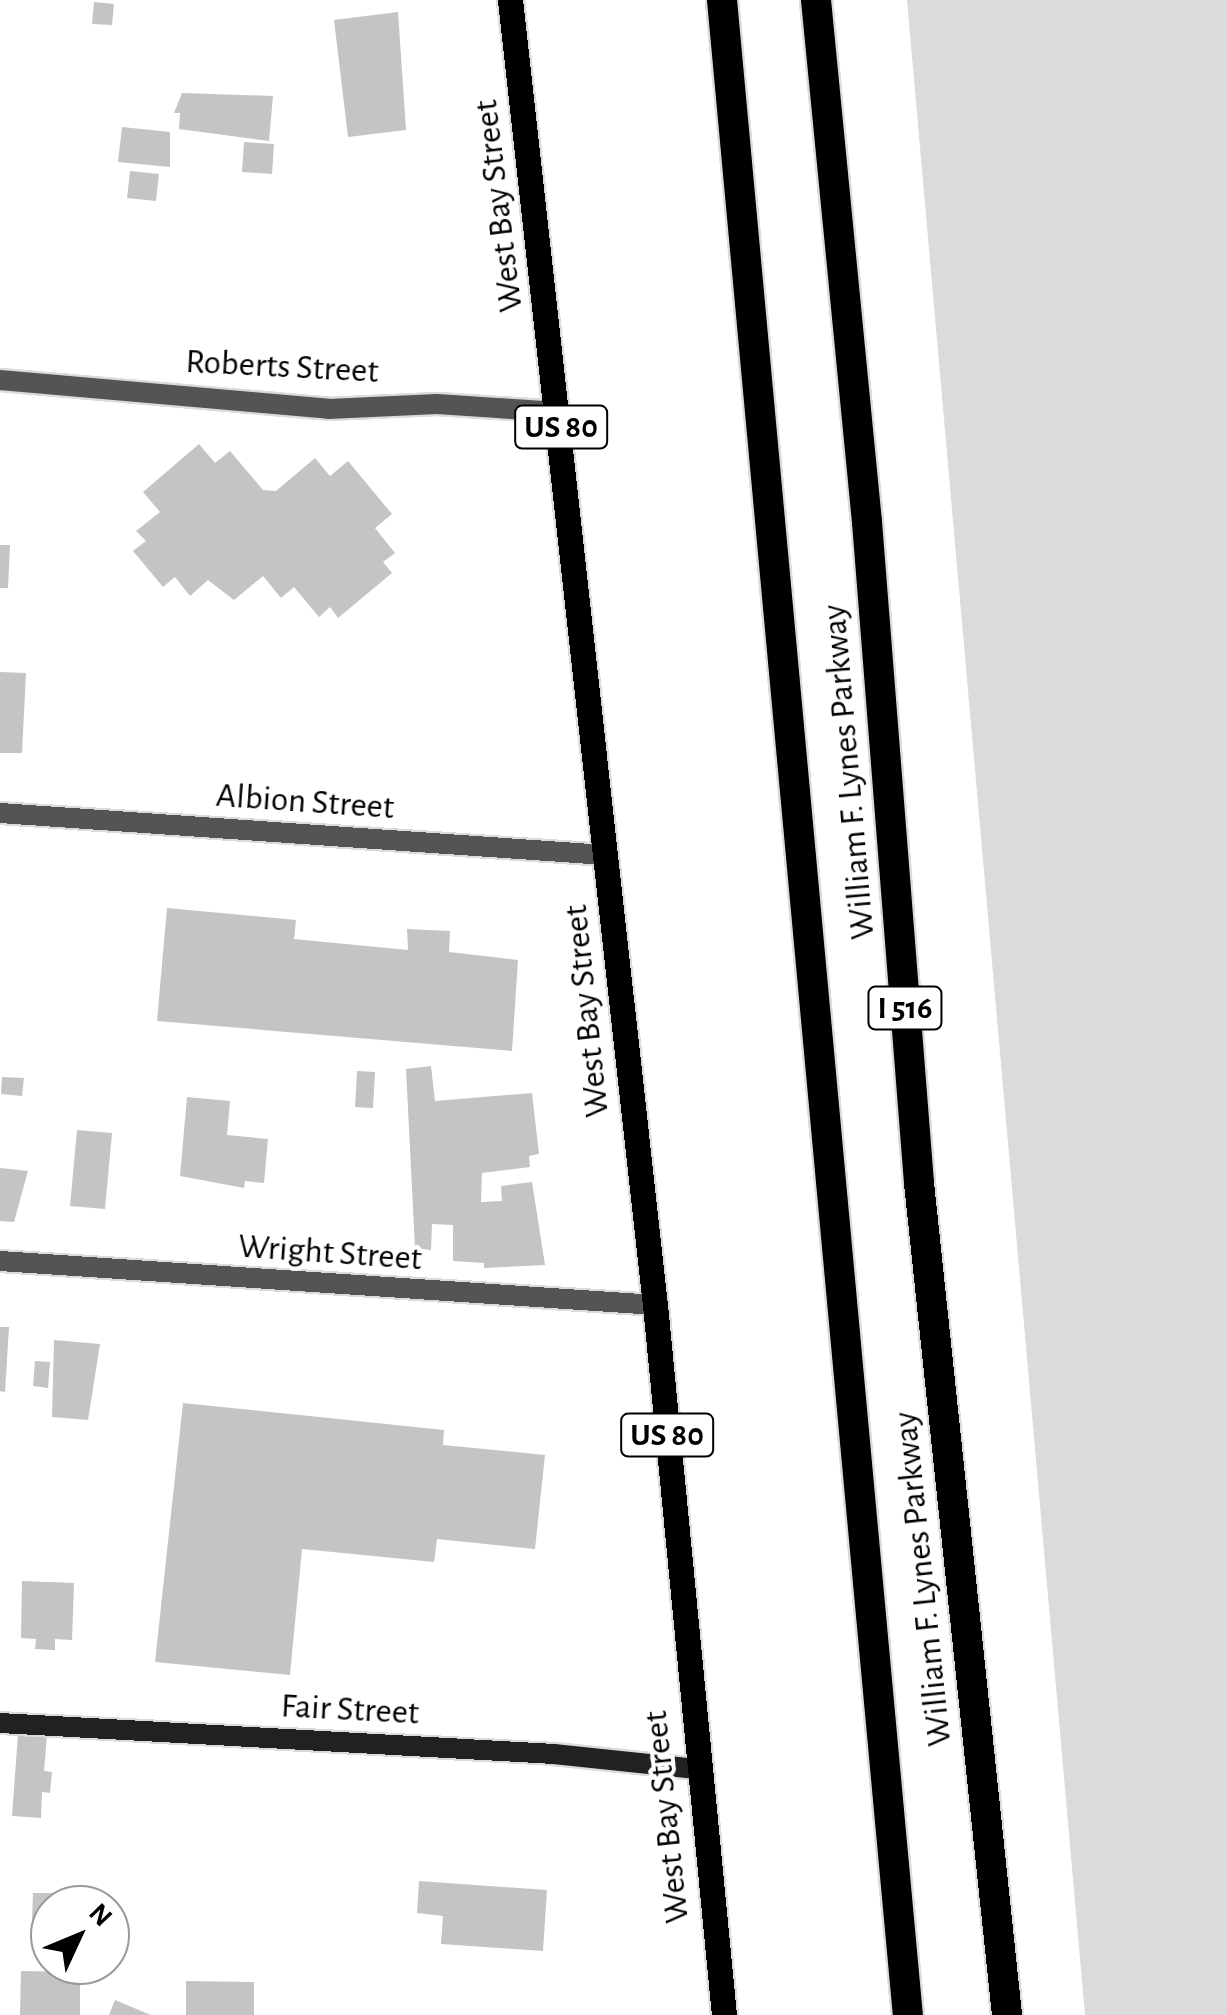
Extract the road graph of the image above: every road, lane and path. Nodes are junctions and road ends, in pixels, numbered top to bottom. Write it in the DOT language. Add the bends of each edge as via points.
graph roads {
  1 [pos="510,0"];
  2 [pos="722,0"];
  3 [pos="816,0"];
  4 [pos="0,380"];
  5 [pos="560,412"];
  6 [pos="0,812"];
  7 [pos="606,855"];
  8 [pos="0,1262"];
  9 [pos="655,1305"];
  10 [pos="0,1723"];
  11 [pos="696,1768"];
  12 [pos="724,2015"];
  13 [pos="908,2015"];
  14 [pos="1007,2015"];
  1 -- 5 [label="main road, West Bay Street / US 80"];
  2 -- 13 [label="highway, William F. Lynes Parkway / I 516"];
  3 -- 14 [label="highway, William F. Lynes Parkway / I 516" via="867,522 919,1183"];
  4 -- 5 [label="street, Roberts Street" via="329,409 438,404"];
  5 -- 7 [label="main road, West Bay Street / US 80"];
  6 -- 7 [label="street, Albion Street"];
  7 -- 9 [label="main road, West Bay Street / US 80"];
  8 -- 9 [label="street, Wright Street"];
  9 -- 11 [label="main road, West Bay Street / US 80"];
  10 -- 11 [label="street, Fair Street"];
  11 -- 12 [label="main road, West Bay Street / US 80"];
}
